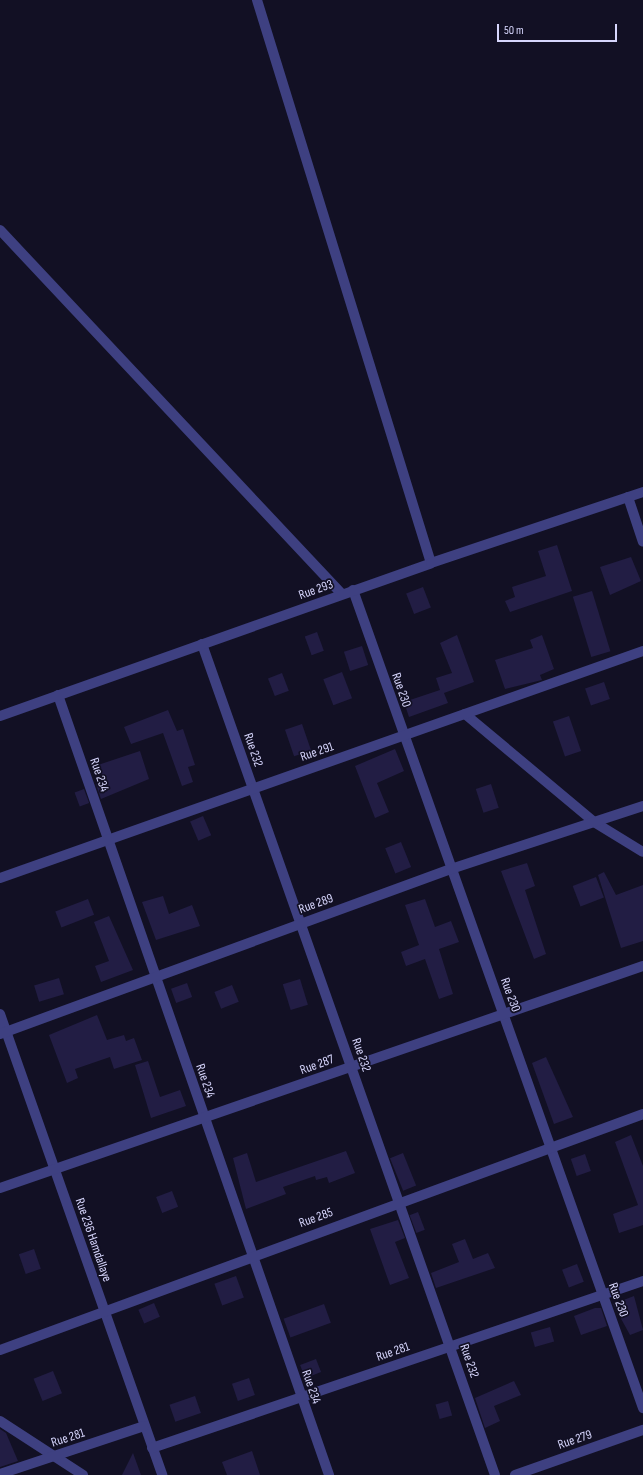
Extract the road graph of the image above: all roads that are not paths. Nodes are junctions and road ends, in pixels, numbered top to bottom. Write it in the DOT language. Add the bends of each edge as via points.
graph roads {
  1 [pos="257,0"];
  2 [pos="0,230"];
  3 [pos="643,492"];
  4 [pos="628,497"];
  5 [pos="643,542"];
  6 [pos="430,563"];
  7 [pos="353,590"];
  8 [pos="342,594"];
  9 [pos="202,644"];
  10 [pos="643,651"];
  11 [pos="58,695"];
  12 [pos="465,714"];
  13 [pos="0,716"];
  14 [pos="403,736"];
  15 [pos="254,789"];
  16 [pos="643,806"];
  17 [pos="594,822"];
  18 [pos="108,840"];
  19 [pos="643,852"];
  20 [pos="451,869"];
  21 [pos="0,878"];
  22 [pos="301,924"];
  23 [pos="643,966"];
  24 [pos="155,977"];
  25 [pos="0,1014"];
  26 [pos="503,1015"];
  27 [pos="3,1033"];
  28 [pos="352,1067"];
  29 [pos="643,1114"];
  30 [pos="205,1120"];
  31 [pos="550,1146"];
  32 [pos="54,1169"];
  33 [pos="0,1188"];
  34 [pos="399,1202"];
  35 [pos="252,1256"];
  36 [pos="643,1281"];
  37 [pos="602,1294"];
  38 [pos="104,1311"];
  39 [pos="450,1346"];
  40 [pos="0,1350"];
  41 [pos="301,1397"];
  42 [pos="643,1408"];
  43 [pos="0,1421"];
  44 [pos="144,1426"];
  45 [pos="643,1430"];
  46 [pos="152,1448"];
  47 [pos="56,1456"];
  48 [pos="0,1474"];
  49 [pos="83,1475"];
  50 [pos="162,1475"];
  51 [pos="329,1475"];
  52 [pos="495,1475"];
  53 [pos="515,1475"];
  1 -- 6 [label="street"];
  2 -- 8 [label="street"];
  3 -- 4 [label="street, Rue 293"];
  4 -- 5 [label="street"];
  4 -- 6 [label="street, Rue 293"];
  6 -- 7 [label="street, Rue 293"];
  7 -- 8 [label="street, Rue 293"];
  7 -- 14 [label="street, Rue 230"];
  8 -- 9 [label="street, Rue 293"];
  9 -- 11 [label="street, Rue 293"];
  9 -- 15 [label="street, Rue 232"];
  10 -- 12 [label="street, Rue 291"];
  11 -- 13 [label="street, Rue 293"];
  11 -- 18 [label="street, Rue 234"];
  12 -- 14 [label="street, Rue 291"];
  12 -- 17 [label="street"];
  14 -- 15 [label="street, Rue 291"];
  14 -- 20 [label="street, Rue 230"];
  15 -- 18 [label="street, Rue 291"];
  15 -- 22 [label="street, Rue 232"];
  16 -- 17 [label="street, Rue 289"];
  17 -- 19 [label="street"];
  17 -- 20 [label="street, Rue 289"];
  18 -- 21 [label="street, Rue 291"];
  18 -- 24 [label="street, Rue 234"];
  20 -- 22 [label="street, Rue 289"];
  20 -- 26 [label="street, Rue 230"];
  22 -- 24 [label="street, Rue 289"];
  22 -- 28 [label="street, Rue 232"];
  23 -- 26 [label="street, Rue 287"];
  24 -- 27 [label="street, Rue 289"];
  24 -- 30 [label="street, Rue 234"];
  25 -- 27 [label="street, Rue 236 Hamdallaye"];
  26 -- 28 [label="street, Rue 287"];
  26 -- 31 [label="street, Rue 230"];
  27 -- 32 [label="street, Rue 236 Hamdallaye"];
  28 -- 30 [label="street, Rue 287"];
  28 -- 34 [label="street, Rue 232"];
  29 -- 31 [label="street, Rue 285"];
  30 -- 32 [label="street, Rue 287"];
  30 -- 35 [label="street, Rue 234"];
  31 -- 34 [label="street, Rue 285"];
  31 -- 37 [label="street, Rue 230"];
  32 -- 33 [label="street, Rue 287"];
  32 -- 38 [label="street, Rue 236 Hamdallaye"];
  34 -- 35 [label="street, Rue 285"];
  34 -- 39 [label="street, Rue 232"];
  35 -- 38 [label="street, Rue 285"];
  35 -- 41 [label="street, Rue 234"];
  36 -- 37 [label="street, Rue 281"];
  37 -- 39 [label="street, Rue 281"];
  37 -- 42 [label="street, Rue 230"];
  38 -- 40 [label="street, Rue 285"];
  38 -- 44 [label="street, Rue 236 Hamdallaye"];
  39 -- 41 [label="street, Rue 281"];
  39 -- 52 [label="street, Rue 232"];
  41 -- 46 [label="street, Rue 281"];
  41 -- 51 [label="street, Rue 234"];
  43 -- 47 [label="street"];
  44 -- 46 [label="street, Rue 236 Hamdallaye"];
  44 -- 47 [label="street, Rue 281"];
  45 -- 53 [label="street, Rue 279"];
  46 -- 50 [label="street, Rue 236 Hamdallaye"];
  47 -- 48 [label="street, Rue 281"];
  47 -- 49 [label="street"];
}
